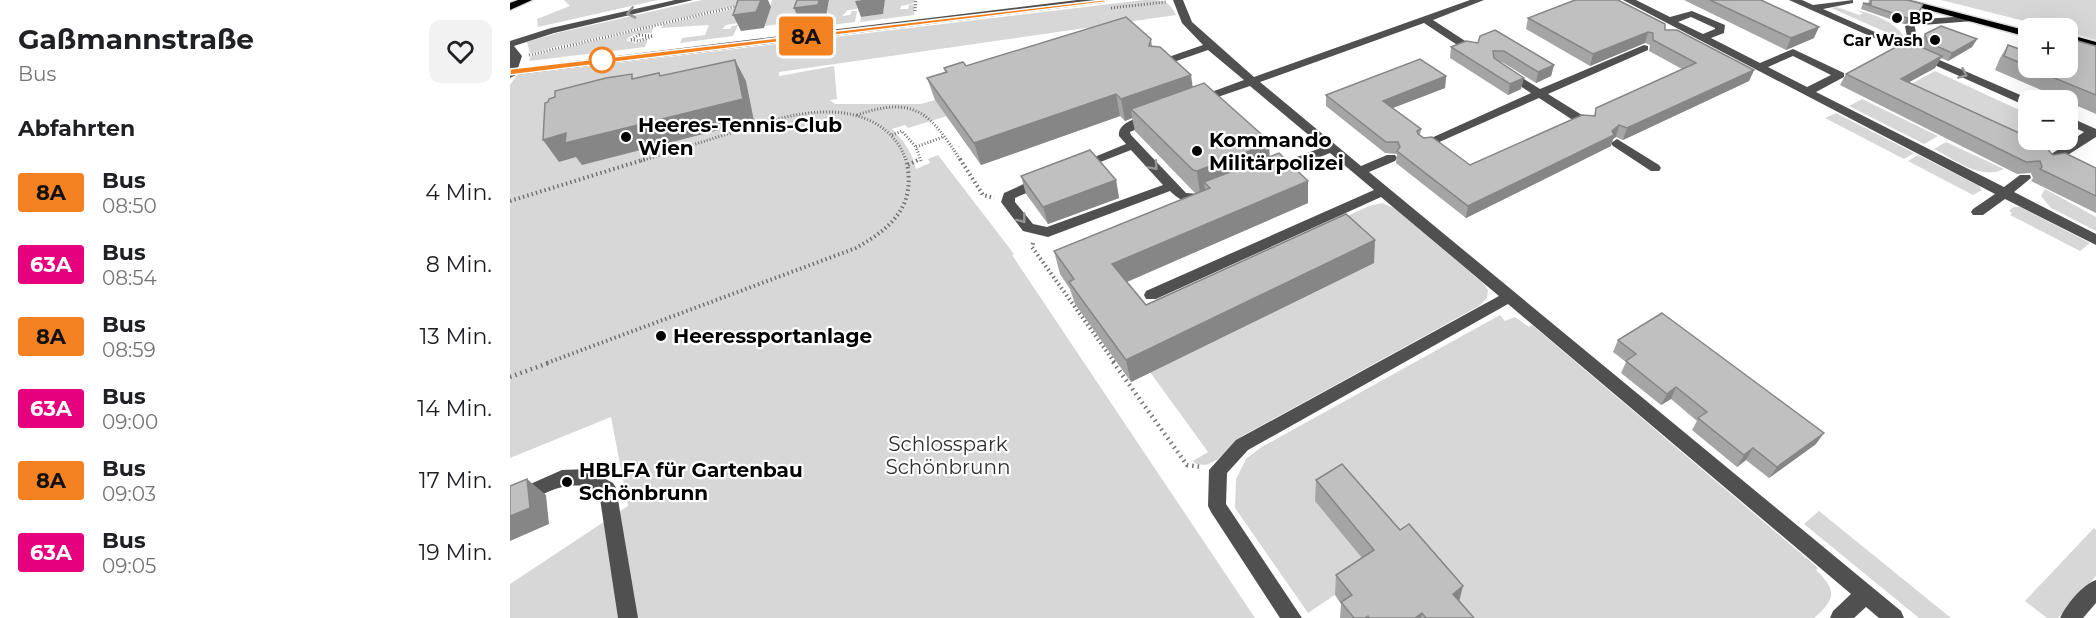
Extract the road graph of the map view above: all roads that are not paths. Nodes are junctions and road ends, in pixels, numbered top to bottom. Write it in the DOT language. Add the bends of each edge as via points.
graph roads {
  1 [pos="527,0"];
  2 [pos="688,0"];
  3 [pos="1102,0"];
  4 [pos="1178,0"];
  5 [pos="1479,0"];
  6 [pos="1628,0"];
  7 [pos="1794,0"];
  8 [pos="1849,0"];
  9 [pos="1897,0"];
  10 [pos="1923,0"];
  11 [pos="1863,6"];
  12 [pos="510,7"];
  13 [pos="1813,8"];
  14 [pos="1425,19"];
  15 [pos="1969,19"];
  16 [pos="1670,21"];
  17 [pos="1923,22"];
  18 [pos="2018,24"];
  19 [pos="1910,26"];
  20 [pos="2018,31"];
  21 [pos="1703,38"];
  22 [pos="2078,40"];
  23 [pos="2096,45"];
  24 [pos="510,46"];
  25 [pos="1210,46"];
  26 [pos="2078,47"];
  27 [pos="1644,48"];
  28 [pos="1472,50"];
  29 [pos="2096,52"];
  30 [pos="1916,53"];
  31 [pos="1158,64"];
  32 [pos="1497,66"];
  33 [pos="1760,67"];
  34 [pos="510,73"];
  35 [pos="1251,81"];
  36 [pos="1807,92"];
  37 [pos="1540,93"];
  38 [pos="2018,99"];
  39 [pos="1185,105"];
  40 [pos="1162,113"];
  41 [pos="1586,123"];
  42 [pos="2078,125"];
  43 [pos="2095,132"];
  44 [pos="1617,143"];
  45 [pos="1424,144"];
  46 [pos="1134,145"];
  47 [pos="1331,148"];
  48 [pos="1391,158"];
  49 [pos="2048,162"];
  50 [pos="1655,168"];
  51 [pos="1359,171"];
  52 [pos="1266,174"];
  53 [pos="2025,178"];
  54 [pos="1172,186"];
  55 [pos="1223,191"];
  56 [pos="1383,191"];
  57 [pos="2005,193"];
  58 [pos="1978,212"];
  59 [pos="2096,240"];
  60 [pos="1150,295"];
  61 [pos="1509,297"];
  62 [pos="510,501"];
  63 [pos="2096,589"];
  64 [pos="1865,594"];
  65 [pos="628,618"];
  66 [pos="1292,618"];
  67 [pos="1840,618"];
  68 [pos="1894,618"];
  69 [pos="2070,618"];
  1 -- 12 [label="main road"];
  2 -- 24 [label="street, one-way" via="551,31"];
  3 -- 34 [label="street"];
  4 -- 25 [label="street" via="1187,23"];
  5 -- 14 [label="street"];
  6 -- 16 [label="street"];
  7 -- 13 [label="street"];
  8 -- 11 [label="street"];
  8 -- 13 [label="street"];
  9 -- 15 [label="main road"];
  10 -- 18 [label="main road"];
  13 -- 30 [label="street"];
  14 -- 28 [label="street"];
  14 -- 35 [label="street"];
  15 -- 17 [label="street"];
  15 -- 20 [label="main road"];
  16 -- 21 [label="street" via="1682,32"];
  16 -- 21 [label="street" via="1692,14 1721,27"];
  19 -- 30 [label="street"];
  21 -- 33 [label="street"];
  22 -- 23 [label="main road"];
  24 -- 34 [label="street" via="517,56"];
  25 -- 31 [label="street"];
  25 -- 35 [label="street"];
  26 -- 29 [label="main road"];
  27 -- 37 [label="street"];
  30 -- 38 [label="street, one-way"];
  32 -- 37 [label="street"];
  33 -- 36 [label="street"];
  33 -- 36 [label="street" via="1793,52 1840,75"];
  35 -- 39 [label="street"];
  35 -- 47 [label="street"];
  36 -- 57 [label="street"];
  37 -- 41 [label="street"];
  37 -- 45 [label="street"];
  40 -- 46 [label="street" via="1124,131"];
  42 -- 43 [label="street"];
  43 -- 49 [label="street"];
  44 -- 50 [label="street"];
  46 -- 54 [label="street, one-way"];
  46 -- 54 [label="street, one-way" via="1016,191 1008,202 1029,228 1056,230"];
  47 -- 51 [label="street"];
  47 -- 52 [label="street"];
  48 -- 51 [label="street"];
  51 -- 56 [label="street"];
  53 -- 57 [label="street"];
  54 -- 55 [label="street" via="1182,196 1201,200"];
  56 -- 60 [label="street"];
  56 -- 61 [label="street"];
  57 -- 58 [label="street"];
  57 -- 59 [label="street"];
  61 -- 64 [label="street"];
  61 -- 66 [label="street" via="1242,445 1218,470 1217,506"];
  62 -- 65 [label="street" via="562,478 587,477 608,488"];
  63 -- 69 [label="street"];
  64 -- 67 [label="street"];
  64 -- 68 [label="street"];
}
